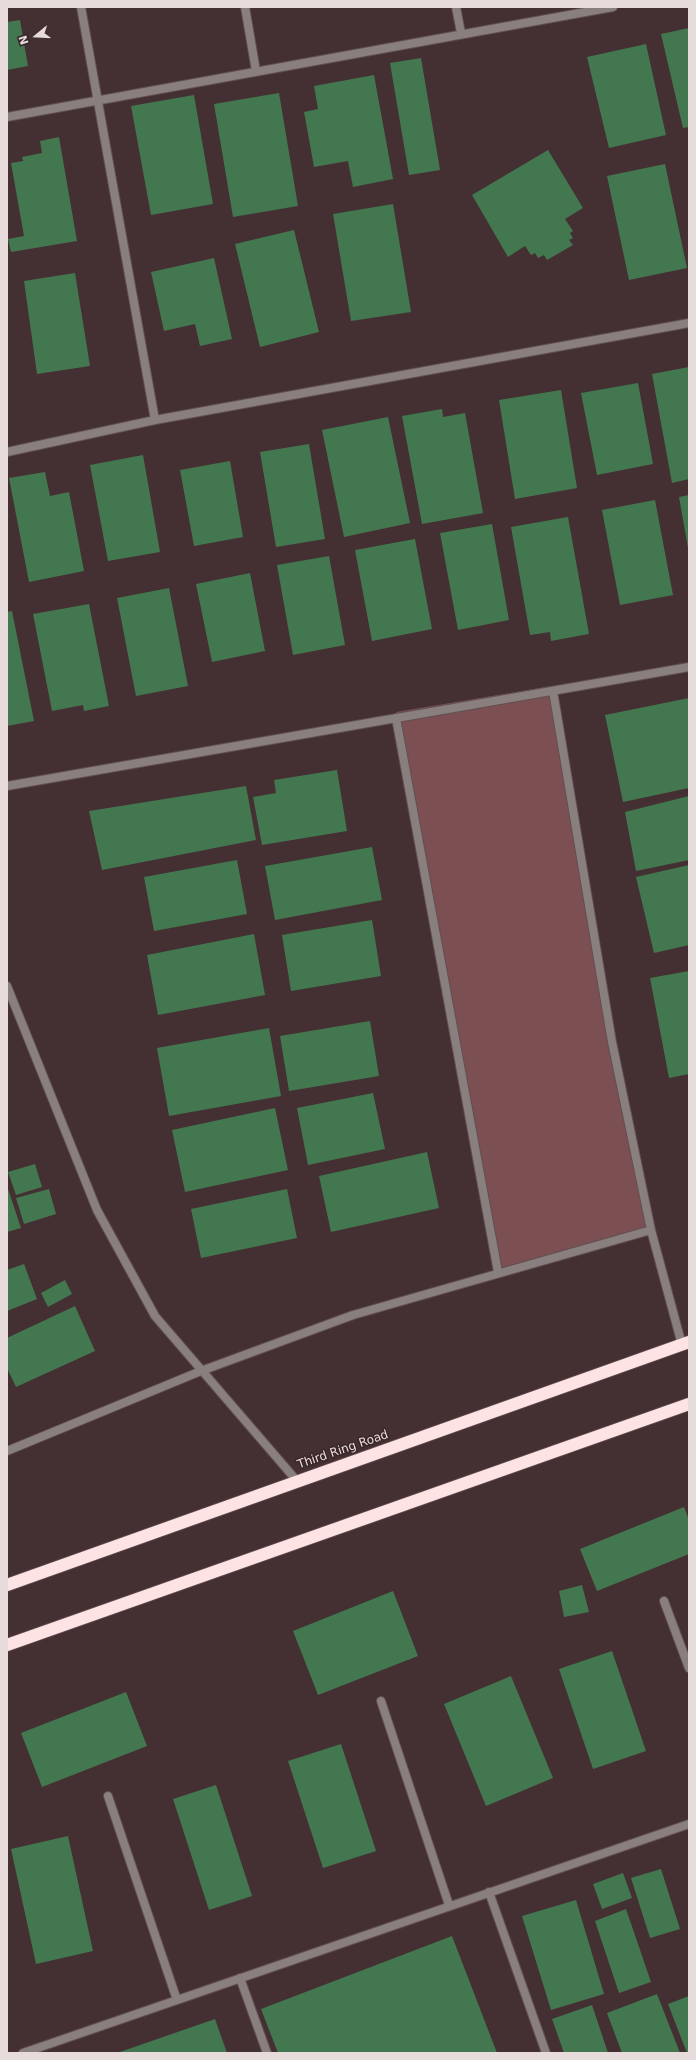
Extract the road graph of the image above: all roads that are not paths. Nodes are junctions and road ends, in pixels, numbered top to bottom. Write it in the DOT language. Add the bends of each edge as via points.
graph roads {
  1 [pos="81,7"];
  2 [pos="245,7"];
  3 [pos="456,7"];
  4 [pos="613,7"];
  5 [pos="461,33"];
  6 [pos="256,71"];
  7 [pos="98,100"];
  8 [pos="7,117"];
  9 [pos="689,323"];
  10 [pos="155,420"];
  11 [pos="7,452"];
  12 [pos="689,667"];
  13 [pos="553,691"];
  14 [pos="396,718"];
  15 [pos="7,786"];
  16 [pos="7,986"];
  17 [pos="651,1230"];
  18 [pos="498,1272"];
  19 [pos="686,1344"];
  20 [pos="201,1371"];
  21 [pos="689,1404"];
  22 [pos="7,1451"];
  23 [pos="297,1481"];
  24 [pos="7,1585"];
  25 [pos="664,1601"];
  26 [pos="7,1645"];
  27 [pos="689,1668"];
  28 [pos="381,1701"];
  29 [pos="108,1796"];
  30 [pos="689,1824"];
  31 [pos="489,1892"];
  32 [pos="449,1905"];
  33 [pos="240,1978"];
  34 [pos="177,2000"];
  35 [pos="23,2053"];
  36 [pos="268,2053"];
  37 [pos="546,2053"];
  1 -- 7 [label="street"];
  2 -- 6 [label="street"];
  3 -- 5 [label="street"];
  4 -- 5 [label="street"];
  5 -- 6 [label="street"];
  6 -- 7 [label="street"];
  7 -- 8 [label="street"];
  7 -- 10 [label="street"];
  9 -- 10 [label="street"];
  10 -- 11 [label="street"];
  12 -- 13 [label="street"];
  13 -- 14 [label="street"];
  13 -- 17 [label="street" via="612,1042"];
  14 -- 15 [label="street"];
  14 -- 18 [label="street"];
  16 -- 20 [label="street" via="97,1210 155,1316"];
  17 -- 18 [label="street"];
  17 -- 19 [label="street"];
  18 -- 20 [label="street" via="352,1315"];
  19 -- 23 [label="highway, Third Ring Road"];
  20 -- 22 [label="street"];
  20 -- 23 [label="street"];
  21 -- 26 [label="highway"];
  23 -- 24 [label="highway, Third Ring Road"];
  25 -- 27 [label="street"];
  28 -- 32 [label="street"];
  29 -- 34 [label="street"];
  30 -- 31 [label="street"];
  31 -- 32 [label="street"];
  31 -- 37 [label="street"];
  32 -- 33 [label="street"];
  33 -- 34 [label="street"];
  33 -- 36 [label="street"];
  34 -- 35 [label="street"];
}
